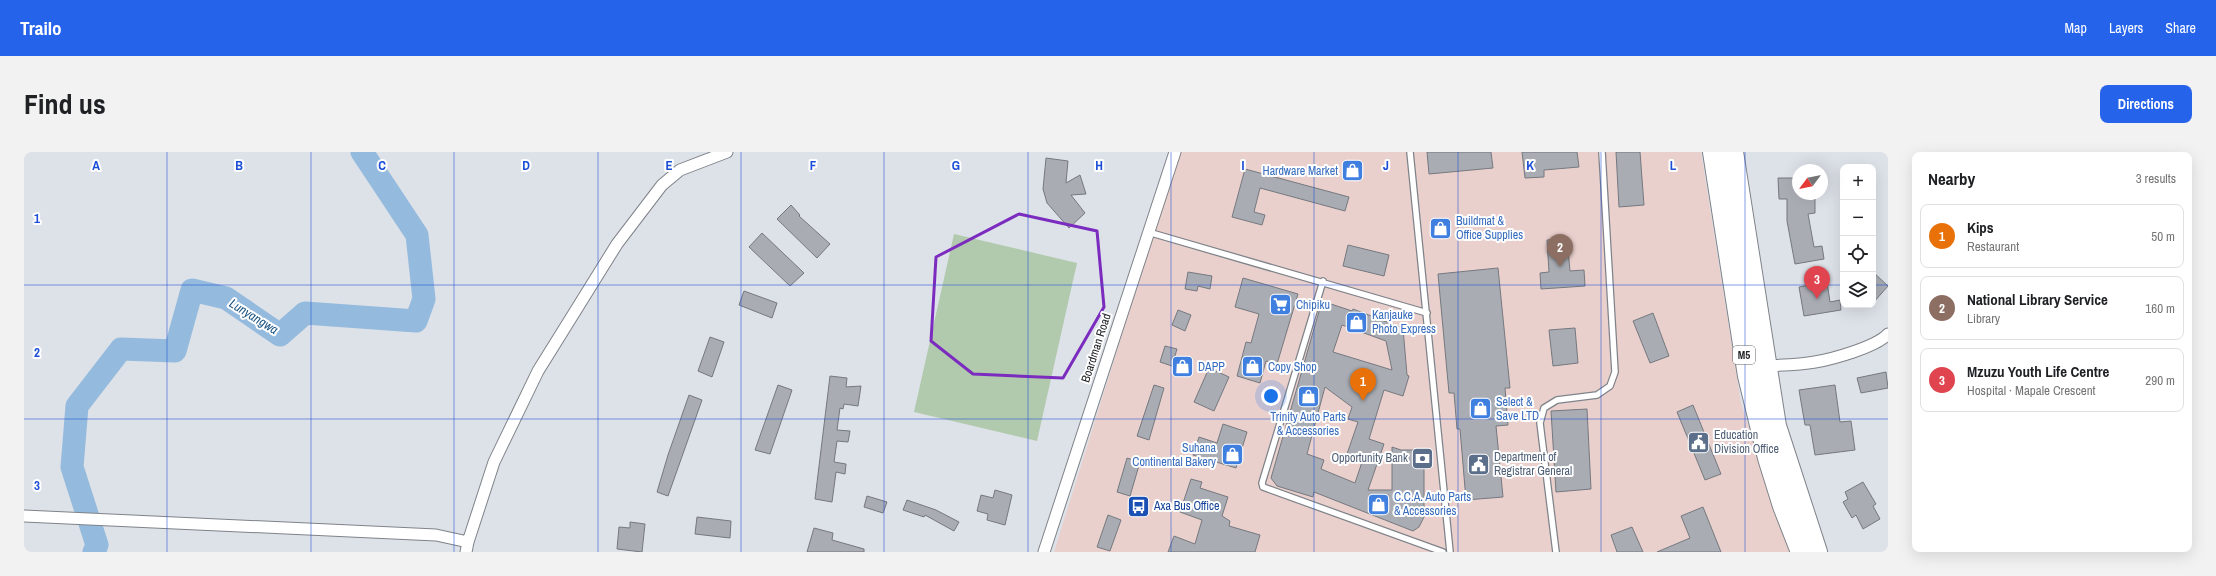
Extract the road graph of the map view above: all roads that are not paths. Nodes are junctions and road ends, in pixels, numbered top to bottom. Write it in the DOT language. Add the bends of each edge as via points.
graph roads {
  1 [pos="727,152"];
  2 [pos="1174,152"];
  3 [pos="1410,152"];
  4 [pos="1602,152"];
  5 [pos="1713,152"];
  6 [pos="1733,152"];
  7 [pos="1147,232"];
  8 [pos="1323,281"];
  9 [pos="1427,313"];
  10 [pos="1888,334"];
  11 [pos="1765,366"];
  12 [pos="24,516"];
  13 [pos="467,547"];
  14 [pos="1044,552"];
  15 [pos="1443,552"];
  16 [pos="1450,552"];
  17 [pos="1556,552"];
  18 [pos="1801,552"];
  19 [pos="1818,552"];
  1 -- 13 [label="street" via="680,170 662,185 617,244 538,371 494,462"];
  2 -- 7 [label="street, Boardman Road"];
  3 -- 9 [label="lane"];
  4 -- 17 [label="lane" via="1614,372 1610,386 1597,395 1557,400 1544,408 1540,422"];
  5 -- 18 [label="highway, M5" via="1748,376 1768,458"];
  6 -- 11 [label="highway, M5"];
  7 -- 8 [label="lane"];
  7 -- 14 [label="street, Boardman Road"];
  8 -- 9 [label="lane"];
  8 -- 15 [label="lane" via="1262,487"];
  9 -- 16 [label="lane"];
  10 -- 11 [label="street" via="1865,347 1816,362"];
  11 -- 19 [label="highway, M5" via="1776,426"];
  12 -- 13 [label="street" via="436,535"];
}
